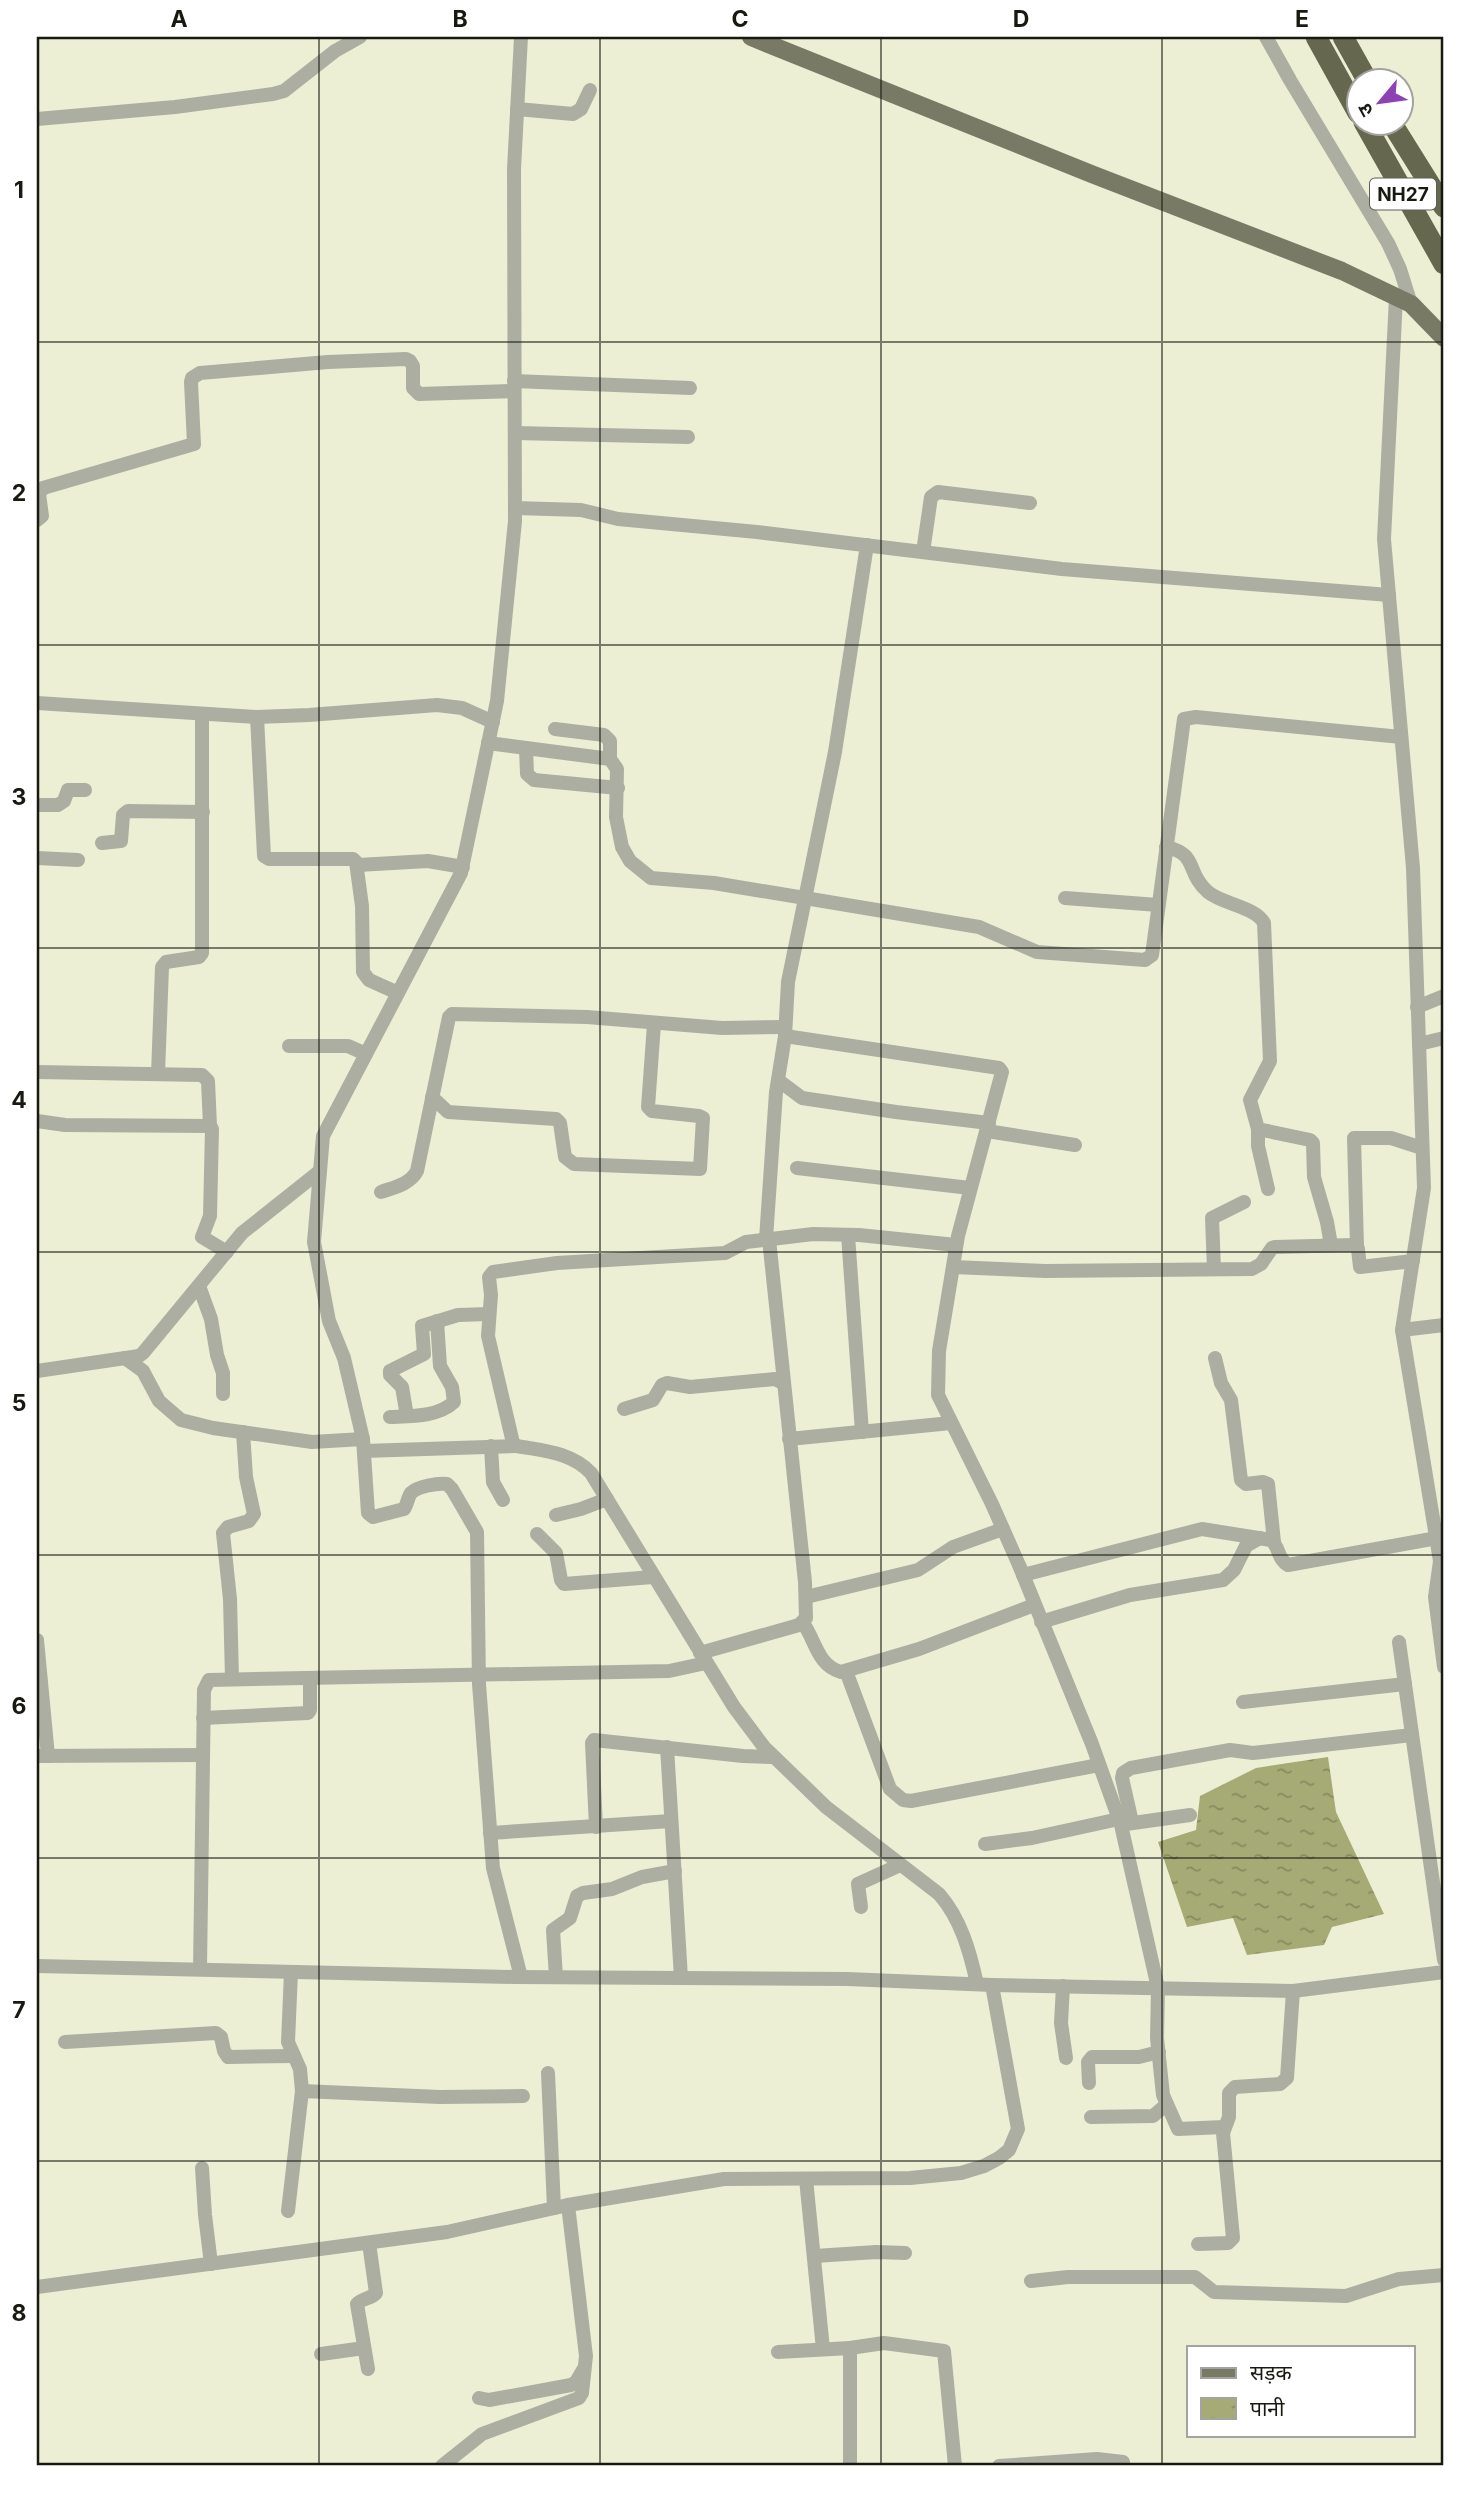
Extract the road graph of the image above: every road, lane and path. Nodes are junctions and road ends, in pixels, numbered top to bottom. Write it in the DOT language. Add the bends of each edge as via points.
graph roads {
  1 [pos="359,37"];
  2 [pos="521,37"];
  3 [pos="751,37"];
  4 [pos="1266,37"];
  5 [pos="1316,37"];
  6 [pos="1343,37"];
  7 [pos="1359,66"];
  8 [pos="1344,86"];
  9 [pos="590,90"];
  10 [pos="517,108"];
  11 [pos="37,119"];
  12 [pos="1372,136"];
  13 [pos="1400,136"];
  14 [pos="1444,207"];
  15 [pos="1444,264"];
  16 [pos="1403,301"];
  17 [pos="1444,338"];
  18 [pos="514,386"];
  19 [pos="690,388"];
  20 [pos="515,433"];
  21 [pos="688,437"];
  22 [pos="1030,503"];
  23 [pos="515,508"];
  24 [pos="37,520"];
  25 [pos="867,545"];
  26 [pos="923,552"];
  27 [pos="1389,595"];
  28 [pos="37,703"];
  29 [pos="202,714"];
  30 [pos="257,717"];
  31 [pos="493,722"];
  32 [pos="555,729"];
  33 [pos="1401,737"];
  34 [pos="488,743"];
  35 [pos="526,748"];
  36 [pos="610,759"];
  37 [pos="618,788"];
  38 [pos="85,790"];
  39 [pos="37,805"];
  40 [pos="203,812"];
  41 [pos="102,844"];
  42 [pos="1166,847"];
  43 [pos="37,859"];
  44 [pos="78,860"];
  45 [pos="358,865"];
  46 [pos="463,867"];
  47 [pos="806,898"];
  48 [pos="1065,898"];
  49 [pos="1158,905"];
  50 [pos="398,993"];
  51 [pos="1444,996"];
  52 [pos="1417,1007"];
  53 [pos="654,1024"];
  54 [pos="785,1031"];
  55 [pos="1444,1038"];
  56 [pos="1419,1044"];
  57 [pos="289,1046"];
  58 [pos="366,1054"];
  59 [pos="37,1072"];
  60 [pos="158,1074"];
  61 [pos="778,1080"];
  62 [pos="432,1097"];
  63 [pos="37,1121"];
  64 [pos="210,1126"];
  65 [pos="988,1127"];
  66 [pos="1258,1129"];
  67 [pos="1075,1145"];
  68 [pos="1422,1148"];
  69 [pos="797,1168"];
  70 [pos="320,1171"];
  71 [pos="970,1188"];
  72 [pos="1268,1189"];
  73 [pos="382,1192"];
  74 [pos="1244,1202"];
  75 [pos="848,1235"];
  76 [pos="767,1239"];
  77 [pos="956,1245"];
  78 [pos="1331,1245"];
  79 [pos="1357,1246"];
  80 [pos="227,1252"];
  81 [pos="1413,1261"];
  82 [pos="953,1267"];
  83 [pos="1214,1269"];
  84 [pos="199,1286"];
  85 [pos="489,1314"];
  86 [pos="437,1321"];
  87 [pos="1444,1325"];
  88 [pos="1402,1330"];
  89 [pos="1215,1357"];
  90 [pos="125,1358"];
  91 [pos="37,1371"];
  92 [pos="783,1383"];
  93 [pos="223,1394"];
  94 [pos="624,1409"];
  95 [pos="407,1416"];
  96 [pos="390,1418"];
  97 [pos="951,1423"];
  98 [pos="243,1432"];
  99 [pos="862,1432"];
  100 [pos="789,1439"];
  101 [pos="363,1445"];
  102 [pos="491,1446"];
  103 [pos="517,1446"];
  104 [pos="607,1499"];
  105 [pos="503,1500"];
  106 [pos="556,1515"];
  107 [pos="1003,1529"];
  108 [pos="537,1534"];
  109 [pos="1259,1538"];
  110 [pos="1437,1538"];
  111 [pos="1274,1542"];
  112 [pos="1023,1575"];
  113 [pos="653,1577"];
  114 [pos="806,1597"];
  115 [pos="1034,1605"];
  116 [pos="1041,1622"];
  117 [pos="803,1623"];
  118 [pos="37,1640"];
  119 [pos="1399,1642"];
  120 [pos="703,1658"];
  121 [pos="1444,1667"];
  122 [pos="846,1671"];
  123 [pos="478,1675"];
  124 [pos="232,1679"];
  125 [pos="310,1679"];
  126 [pos="1405,1684"];
  127 [pos="1242,1702"];
  128 [pos="203,1718"];
  129 [pos="1412,1735"];
  130 [pos="667,1747"];
  131 [pos="203,1755"];
  132 [pos="42,1756"];
  133 [pos="773,1758"];
  134 [pos="1100,1765"];
  135 [pos="1190,1815"];
  136 [pos="671,1821"];
  137 [pos="1124,1822"];
  138 [pos="596,1827"];
  139 [pos="490,1833"];
  140 [pos="985,1844"];
  141 [pos="900,1865"];
  142 [pos="675,1871"];
  143 [pos="861,1907"];
  144 [pos="1444,1960"];
  145 [pos="37,1966"];
  146 [pos="200,1969"];
  147 [pos="291,1972"];
  148 [pos="1444,1972"];
  149 [pos="521,1977"];
  150 [pos="556,1977"];
  151 [pos="681,1978"];
  152 [pos="985,1984"];
  153 [pos="1063,1986"];
  154 [pos="1158,1988"];
  155 [pos="1293,1991"];
  156 [pos="65,2042"];
  157 [pos="1159,2052"];
  158 [pos="293,2056"];
  159 [pos="1066,2058"];
  160 [pos="548,2073"];
  161 [pos="1089,2083"];
  162 [pos="302,2091"];
  163 [pos="523,2096"];
  164 [pos="1166,2105"];
  165 [pos="1091,2117"];
  166 [pos="1224,2127"];
  167 [pos="202,2168"];
  168 [pos="806,2179"];
  169 [pos="561,2207"];
  170 [pos="288,2211"];
  171 [pos="369,2243"];
  172 [pos="1198,2244"];
  173 [pos="905,2253"];
  174 [pos="815,2256"];
  175 [pos="211,2264"];
  176 [pos="1444,2275"];
  177 [pos="1031,2281"];
  178 [pos="37,2287"];
  179 [pos="364,2348"];
  180 [pos="850,2348"];
  181 [pos="823,2349"];
  182 [pos="778,2352"];
  183 [pos="321,2354"];
  184 [pos="585,2366"];
  185 [pos="368,2369"];
  186 [pos="479,2398"];
  187 [pos="1122,2462"];
  188 [pos="442,2466"];
  189 [pos="850,2466"];
  190 [pos="955,2466"];
  191 [pos="999,2466"];
  1 -- 11 [label="street" via="284,91 273,94"];
  2 -- 10 [label="street"];
  3 -- 16 [label="main road" via="1342,271"];
  4 -- 16 [label="street" via="1388,243 1400,269"];
  5 -- 8 [label="highway"];
  6 -- 7 [label="highway"];
  9 -- 10 [label="street" via="581,109 573,114"];
  10 -- 18 [label="street"];
  12 -- 15 [label="highway, NH27"];
  13 -- 14 [label="highway, NH27"];
  16 -- 17 [label="main road"];
  16 -- 27 [label="street" via="1384,539"];
  18 -- 19 [label="street"];
  18 -- 20 [label="street"];
  18 -- 24 [label="street" via="416,393 413,366 406,359 200,373 191,382 194,444 43,488"];
  20 -- 21 [label="street"];
  20 -- 23 [label="street"];
  22 -- 26 [label="street" via="937,492 931,497"];
  23 -- 25 [label="street" via="582,510 618,519"];
  23 -- 31 [label="street"];
  25 -- 26 [label="street"];
  25 -- 47 [label="street" via="835,752"];
  26 -- 27 [label="street" via="1062,569"];
  27 -- 33 [label="street"];
  28 -- 29 [label="street"];
  29 -- 30 [label="street"];
  29 -- 40 [label="street"];
  30 -- 31 [label="street" via="438,705 462,708"];
  30 -- 45 [label="street" via="264,856 353,859"];
  31 -- 34 [label="street"];
  32 -- 36 [label="street" via="604,735 610,741"];
  33 -- 42 [label="street" via="1184,719"];
  33 -- 52 [label="street" via="1413,868"];
  34 -- 35 [label="street"];
  34 -- 46 [label="street"];
  35 -- 36 [label="street"];
  35 -- 37 [label="street" via="527,774 534,780"];
  36 -- 37 [label="street" via="617,769"];
  37 -- 47 [label="street" via="616,817 622,847 651,877"];
  38 -- 39 [label="street" via="68,790 58,805"];
  40 -- 41 [label="street" via="128,811 123,815 121,841"];
  40 -- 60 [label="street" via="202,953 162,967"];
  42 -- 49 [label="street"];
  42 -- 66 [label="street" via="1186,855 1193,874 1207,891 1257,915 1264,923 1270,1061 1250,1100"];
  43 -- 44 [label="street"];
  45 -- 46 [label="street" via="428,861"];
  45 -- 50 [label="street" via="363,972 369,980"];
  46 -- 50 [label="street"];
  47 -- 49 [label="street" via="979,927 1037,952 1145,960 1152,955"];
  47 -- 54 [label="street" via="790,971"];
  48 -- 49 [label="street"];
  50 -- 58 [label="street"];
  51 -- 52 [label="street"];
  52 -- 56 [label="street"];
  53 -- 54 [label="street"];
  53 -- 62 [label="street" via="587,1017 452,1014"];
  53 -- 62 [label="street" via="648,1107 703,1118 700,1169 574,1164 565,1157 556,1119 448,1112"];
  54 -- 61 [label="street"];
  54 -- 65 [label="street" via="999,1068 1002,1077"];
  55 -- 56 [label="street"];
  56 -- 68 [label="street"];
  57 -- 58 [label="street" via="348,1046"];
  58 -- 70 [label="street" via="323,1136"];
  59 -- 60 [label="street"];
  60 -- 64 [label="street" via="206,1077"];
  61 -- 65 [label="street" via="802,1098"];
  61 -- 76 [label="street"];
  62 -- 73 [label="street" via="414,1177"];
  63 -- 64 [label="street"];
  64 -- 80 [label="street" via="210,1216 202,1237"];
  65 -- 67 [label="street"];
  65 -- 71 [label="street"];
  66 -- 72 [label="street"];
  66 -- 78 [label="street" via="1313,1143 1314,1177"];
  68 -- 79 [label="street" via="1391,1138 1354,1138"];
  68 -- 81 [label="street" via="1424,1188"];
  69 -- 71 [label="street"];
  70 -- 80 [label="street" via="242,1233"];
  70 -- 101 [label="street" via="314,1241 329,1321 344,1358"];
  71 -- 77 [label="street"];
  74 -- 83 [label="street" via="1212,1218"];
  75 -- 76 [label="street"];
  75 -- 77 [label="street"];
  75 -- 99 [label="street"];
  76 -- 85 [label="street" via="746,1242 725,1253 557,1263 493,1272 489,1277"];
  76 -- 92 [label="street"];
  77 -- 82 [label="street"];
  78 -- 79 [label="street"];
  78 -- 83 [label="street" via="1275,1247 1258,1267"];
  79 -- 81 [label="street" via="1360,1267"];
  80 -- 84 [label="street"];
  81 -- 88 [label="street"];
  82 -- 83 [label="street"];
  82 -- 97 [label="street" via="936,1386"];
  84 -- 90 [label="street" via="148,1349"];
  84 -- 93 [label="street" via="211,1319"];
  85 -- 86 [label="street"];
  85 -- 103 [label="street" via="488,1336 511,1438"];
  86 -- 95 [label="street" via="422,1326 422,1356 390,1371 402,1387"];
  86 -- 95 [label="street" via="440,1366 452,1387 454,1402 439,1411"];
  87 -- 88 [label="street"];
  88 -- 110 [label="street"];
  89 -- 111 [label="street" via="1231,1400 1241,1480 1268,1484"];
  90 -- 91 [label="street"];
  90 -- 98 [label="street" via="143,1371 159,1401 176,1417"];
  92 -- 94 [label="street" via="775,1379 690,1387 667,1383 653,1400"];
  92 -- 100 [label="street"];
  95 -- 96 [label="street"];
  97 -- 99 [label="street"];
  97 -- 107 [label="street"];
  98 -- 101 [label="street"];
  98 -- 124 [label="street" via="254,1514 249,1521 223,1532"];
  99 -- 100 [label="street"];
  100 -- 114 [label="street"];
  101 -- 102 [label="street"];
  101 -- 123 [label="street" via="370,1516 404,1509 415,1490 440,1483 447,1484 476,1527"];
  102 -- 103 [label="street"];
  102 -- 105 [label="street" via="493,1482"];
  103 -- 104 [label="street" via="569,1456 581,1463"];
  104 -- 106 [label="street"];
  104 -- 113 [label="street"];
  107 -- 112 [label="street"];
  107 -- 114 [label="street" via="953,1547 918,1570"];
  108 -- 113 [label="street" via="556,1553 564,1584"];
  109 -- 111 [label="street"];
  109 -- 112 [label="street" via="1202,1530"];
  109 -- 116 [label="street" via="1243,1549 1234,1570 1223,1580 1130,1595"];
  110 -- 111 [label="street" via="1296,1566 1282,1562"];
  110 -- 121 [label="street" via="1440,1561 1434,1597"];
  112 -- 115 [label="street"];
  113 -- 120 [label="street"];
  114 -- 117 [label="street"];
  115 -- 116 [label="street"];
  115 -- 122 [label="street"];
  116 -- 134 [label="street"];
  117 -- 120 [label="street"];
  117 -- 122 [label="street" via="820,1658 834,1670"];
  118 -- 132 [label="street"];
  119 -- 126 [label="street"];
  120 -- 123 [label="street" via="669,1671"];
  120 -- 133 [label="street"];
  122 -- 134 [label="street" via="890,1789 903,1800"];
  123 -- 125 [label="street"];
  123 -- 139 [label="street"];
  124 -- 125 [label="street"];
  124 -- 128 [label="street" via="205,1684"];
  125 -- 128 [label="street" via="310,1710 303,1715"];
  126 -- 127 [label="street"];
  126 -- 129 [label="street"];
  128 -- 131 [label="street"];
  129 -- 137 [label="street" via="1253,1753 1224,1751 1131,1768 1122,1779"];
  129 -- 144 [label="street"];
  130 -- 133 [label="street"];
  130 -- 136 [label="street"];
  130 -- 138 [label="street" via="594,1740"];
  131 -- 132 [label="street"];
  131 -- 146 [label="street"];
  133 -- 141 [label="street"];
  134 -- 137 [label="street"];
  135 -- 137 [label="street"];
  136 -- 138 [label="street"];
  136 -- 142 [label="street"];
  137 -- 140 [label="street"];
  137 -- 154 [label="street"];
  138 -- 139 [label="street"];
  139 -- 149 [label="street" via="493,1868"];
  141 -- 143 [label="street" via="858,1884"];
  141 -- 152 [label="street" via="939,1894 951,1910"];
  142 -- 150 [label="street" via="579,1894 570,1918 553,1930"];
  142 -- 151 [label="street"];
  145 -- 146 [label="street"];
  146 -- 147 [label="street"];
  147 -- 149 [label="street"];
  147 -- 158 [label="street" via="288,2042"];
  148 -- 155 [label="street"];
  149 -- 150 [label="street"];
  150 -- 151 [label="street"];
  151 -- 152 [label="street"];
  152 -- 153 [label="street"];
  152 -- 168 [label="street" via="1018,2129 1010,2150 961,2173"];
  153 -- 154 [label="street"];
  153 -- 159 [label="street"];
  154 -- 155 [label="street"];
  154 -- 157 [label="street"];
  155 -- 166 [label="street" via="1287,2078 1280,2084 1232,2089"];
  156 -- 158 [label="street" via="216,2033 228,2057"];
  157 -- 161 [label="street" via="1092,2057"];
  157 -- 164 [label="street"];
  158 -- 162 [label="street" via="300,2069"];
  160 -- 169 [label="street"];
  162 -- 163 [label="street"];
  162 -- 170 [label="street"];
  164 -- 165 [label="street" via="1153,2116"];
  164 -- 166 [label="street" via="1178,2129"];
  166 -- 172 [label="street" via="1233,2238 1228,2243"];
  167 -- 175 [label="street"];
  168 -- 169 [label="street" via="724,2179"];
  168 -- 174 [label="street"];
  169 -- 171 [label="street" via="447,2232"];
  169 -- 184 [label="street"];
  171 -- 175 [label="street"];
  171 -- 179 [label="street" via="376,2293 357,2304"];
  173 -- 174 [label="street"];
  174 -- 181 [label="street"];
  175 -- 178 [label="street"];
  176 -- 177 [label="street" via="1399,2278 1346,2296 1214,2292 1195,2277"];
  179 -- 183 [label="street"];
  179 -- 185 [label="street"];
  180 -- 181 [label="street"];
  180 -- 189 [label="street"];
  180 -- 190 [label="street" via="884,2343 944,2351"];
  181 -- 182 [label="street"];
  184 -- 186 [label="street" via="571,2385"];
  184 -- 188 [label="street" via="579,2398 482,2434"];
  187 -- 191 [label="street" via="1097,2459"];
}
